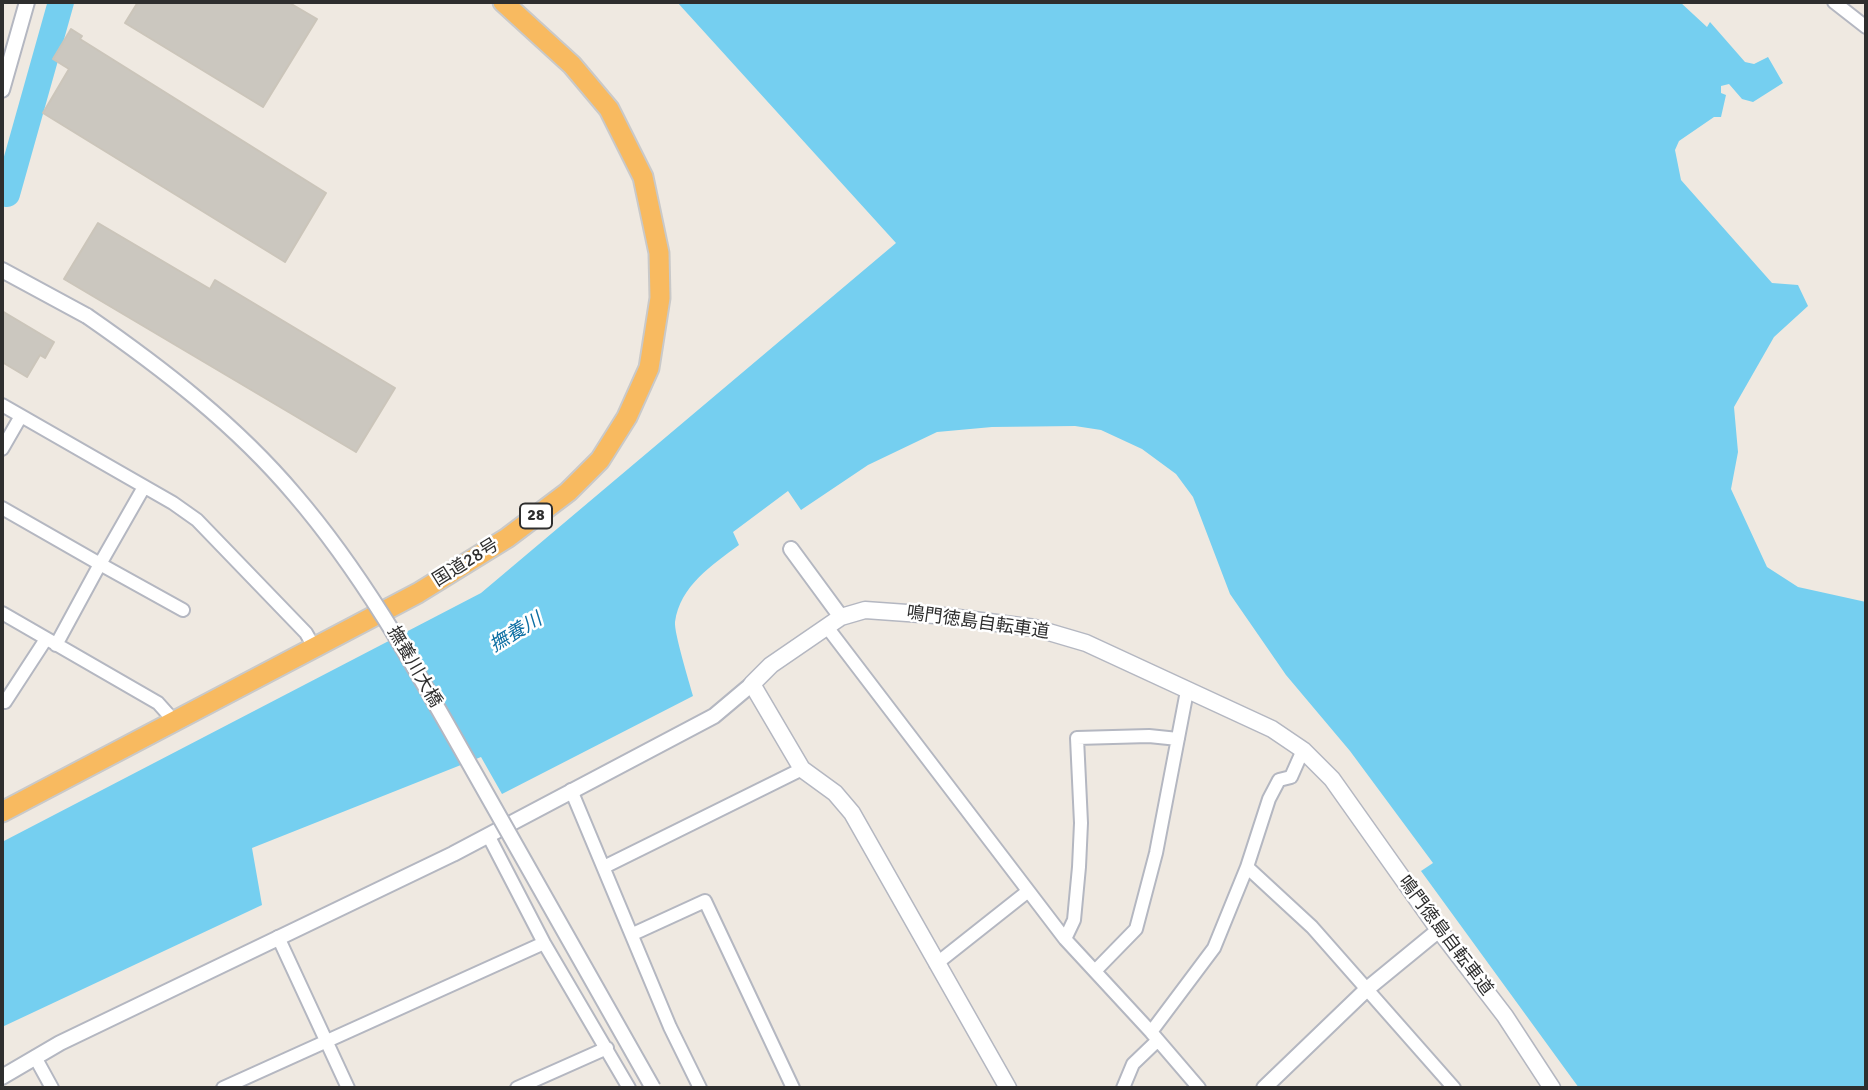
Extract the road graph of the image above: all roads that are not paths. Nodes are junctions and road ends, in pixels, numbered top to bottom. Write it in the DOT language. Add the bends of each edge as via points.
graph roads {
  1 [pos="27,2"];
  2 [pos="503,2"];
  3 [pos="1834,2"];
  4 [pos="1866,27"];
  5 [pos="2,90"];
  6 [pos="2,270"];
  7 [pos="2,405"];
  8 [pos="21,416"];
  9 [pos="2,449"];
  10 [pos="144,486"];
  11 [pos="2,508"];
  12 [pos="791,549"];
  13 [pos="100,564"];
  14 [pos="183,610"];
  15 [pos="2,613"];
  16 [pos="841,617"];
  17 [pos="827,627"];
  18 [pos="51,642"];
  19 [pos="314,647"];
  20 [pos="752,684"];
  21 [pos="1187,691"];
  22 [pos="3,702"];
  23 [pos="175,722"];
  24 [pos="1178,739"];
  25 [pos="1303,750"];
  26 [pos="802,769"];
  27 [pos="571,790"];
  28 [pos="2,812"];
  29 [pos="488,835"];
  30 [pos="604,867"];
  31 [pos="1247,867"];
  32 [pos="1027,892"];
  33 [pos="1439,930"];
  34 [pos="633,934"];
  35 [pos="278,937"];
  36 [pos="1065,939"];
  37 [pos="544,943"];
  38 [pos="936,964"];
  39 [pos="1095,971"];
  40 [pos="1367,989"];
  41 [pos="1154,1036"];
  42 [pos="326,1041"];
  43 [pos="607,1048"];
  44 [pos="35,1056"];
  45 [pos="2,1077"];
  46 [pos="52,1088"];
  47 [pos="223,1088"];
  48 [pos="348,1088"];
  49 [pos="517,1088"];
  50 [pos="629,1088"];
  51 [pos="653,1088"];
  52 [pos="700,1088"];
  53 [pos="793,1088"];
  54 [pos="1008,1088"];
  55 [pos="1123,1088"];
  56 [pos="1199,1088"];
  57 [pos="1264,1088"];
  58 [pos="1454,1088"];
  59 [pos="1552,1088"];
  1 -- 5 [label="street"];
  2 -- 19 [label="highway, 国道28号 / 28" via="572,65 609,109 643,177 659,253 660,298 649,368 627,417 600,460 568,492 507,538 429,586"];
  3 -- 4 [label="street"];
  6 -- 51 [label="street, 撫養川大橋, bridge" via="87,316 194,396 294,493 342,553 397,636"];
  7 -- 8 [label="street"];
  8 -- 9 [label="street"];
  8 -- 10 [label="street"];
  10 -- 13 [label="street"];
  10 -- 19 [label="street" via="197,520 306,633"];
  11 -- 13 [label="street"];
  12 -- 16 [label="street"];
  13 -- 14 [label="street"];
  13 -- 18 [label="street"];
  15 -- 18 [label="street"];
  16 -- 17 [label="main road, 鳴門徳島自転車道"];
  16 -- 21 [label="main road, 鳴門徳島自転車道" via="865,610 1035,628 1086,643"];
  17 -- 20 [label="main road, 鳴門徳島自転車道"];
  17 -- 32 [label="street"];
  18 -- 22 [label="street"];
  18 -- 23 [label="street" via="158,703"];
  19 -- 23 [label="highway, 国道28号 / 28"];
  20 -- 26 [label="main road"];
  20 -- 27 [label="street" via="714,716"];
  21 -- 24 [label="street"];
  21 -- 25 [label="main road, 鳴門徳島自転車道" via="1272,729"];
  23 -- 28 [label="highway, 国道28号 / 28"];
  24 -- 36 [label="street" via="1077,738 1079,867 1074,920"];
  24 -- 39 [label="street" via="1136,929"];
  25 -- 31 [label="street" via="1291,777 1279,780 1269,799"];
  25 -- 33 [label="main road, 鳴門徳島自転車道" via="1332,779"];
  26 -- 30 [label="street"];
  26 -- 38 [label="main road" via="835,793 852,813"];
  27 -- 29 [label="street"];
  27 -- 30 [label="street"];
  29 -- 35 [label="street"];
  29 -- 37 [label="street"];
  30 -- 34 [label="street"];
  31 -- 40 [label="street" via="1312,927"];
  31 -- 41 [label="street" via="1213,948"];
  32 -- 36 [label="street"];
  32 -- 38 [label="street"];
  33 -- 40 [label="street"];
  33 -- 59 [label="main road, 鳴門徳島自転車道" via="1505,1016"];
  34 -- 52 [label="street"];
  34 -- 53 [label="street" via="705,901"];
  35 -- 42 [label="street"];
  35 -- 44 [label="street"];
  36 -- 39 [label="street"];
  37 -- 42 [label="street"];
  37 -- 43 [label="street"];
  38 -- 54 [label="main road"];
  39 -- 41 [label="street"];
  40 -- 57 [label="street"];
  40 -- 58 [label="street"];
  41 -- 55 [label="street" via="1133,1064"];
  41 -- 56 [label="street"];
  42 -- 47 [label="street"];
  42 -- 48 [label="street"];
  43 -- 49 [label="street"];
  43 -- 50 [label="street"];
  44 -- 45 [label="street"];
  44 -- 46 [label="street"];
}
